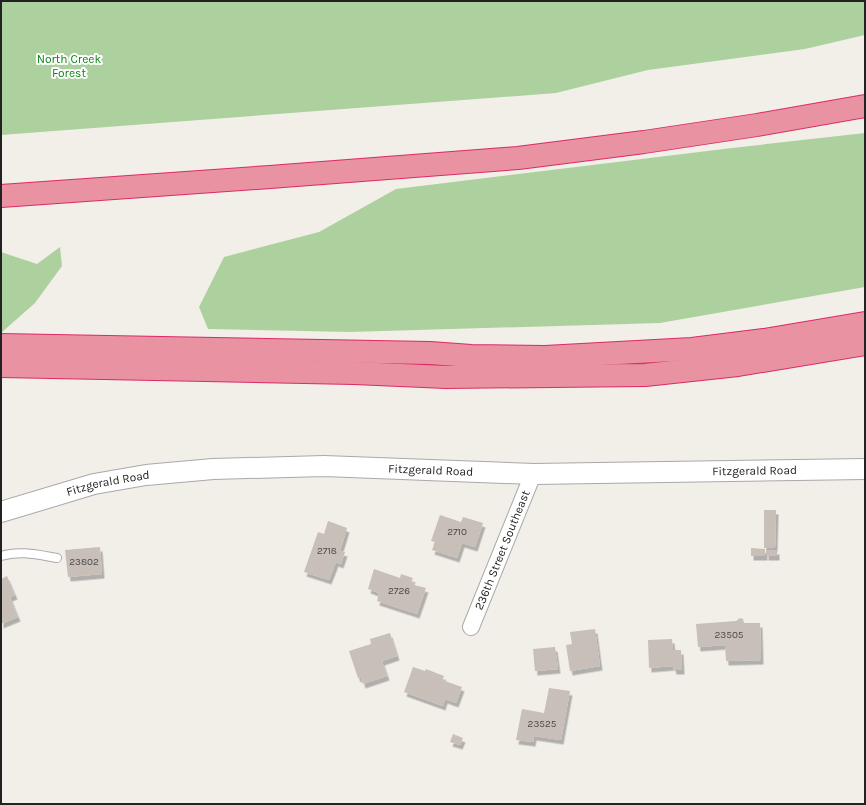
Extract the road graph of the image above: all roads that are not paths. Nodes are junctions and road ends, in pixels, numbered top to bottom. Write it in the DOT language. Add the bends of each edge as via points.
graph roads {
  1 [pos="865,92"];
  2 [pos="865,106"];
  3 [pos="1,182"];
  4 [pos="1,196"];
  5 [pos="865,323"];
  6 [pos="865,344"];
  7 [pos="1,346"];
  8 [pos="471,356"];
  9 [pos="1,366"];
  10 [pos="446,377"];
  11 [pos="865,470"];
  12 [pos="533,474"];
  13 [pos="1,512"];
  14 [pos="1,556"];
  15 [pos="57,558"];
  16 [pos="471,627"];
  1 -- 3 [label="highway" via="627,132 473,149"];
  2 -- 4 [label="highway" via="644,142 518,158"];
  5 -- 8 [label="highway" via="692,349 545,358"];
  6 -- 10 [label="highway" via="738,365 645,375"];
  7 -- 8 [label="highway" via="430,353"];
  8 -- 10 [label="highway"];
  9 -- 10 [label="highway"];
  11 -- 12 [label="street, Fitzgerald Road"];
  12 -- 13 [label="street, Fitzgerald Road" via="324,466 213,469 146,475 94,484"];
  12 -- 16 [label="street, 236th Street Southeast"];
  14 -- 15 [label="lane" via="24,553"];
}
